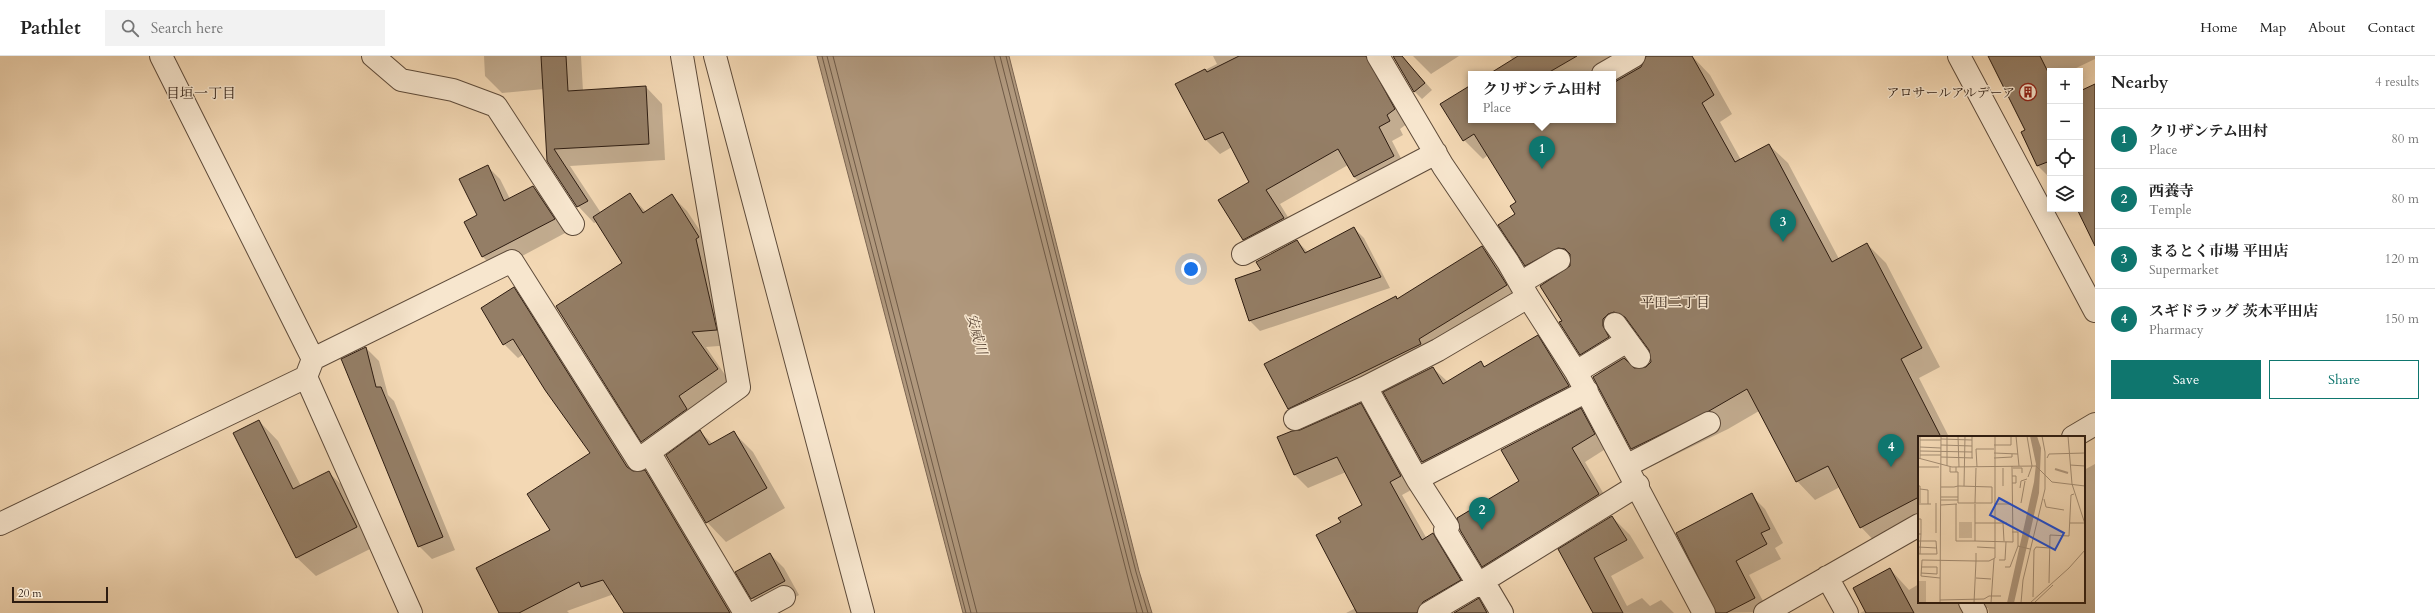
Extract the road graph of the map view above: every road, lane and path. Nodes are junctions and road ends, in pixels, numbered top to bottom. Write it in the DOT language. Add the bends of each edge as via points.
graph roads {
  1 [pos="161,56"];
  2 [pos="373,56"];
  3 [pos="682,56"];
  4 [pos="715,56"];
  5 [pos="1378,56"];
  6 [pos="1634,56"];
  7 [pos="1959,56"];
  8 [pos="1608,71"];
  9 [pos="1436,153"];
  10 [pos="573,224"];
  11 [pos="1243,254"];
  12 [pos="1559,260"];
  13 [pos="1524,290"];
  14 [pos="2095,311"];
  15 [pos="1627,341"];
  16 [pos="309,368"];
  17 [pos="1576,372"];
  18 [pos="1366,387"];
  19 [pos="1587,391"];
  20 [pos="1295,419"];
  21 [pos="1709,423"];
  22 [pos="2095,424"];
  23 [pos="2075,436"];
  24 [pos="650,452"];
  25 [pos="1628,465"];
  26 [pos="1417,479"];
  27 [pos="1638,485"];
  28 [pos="0,524"];
  29 [pos="1918,526"];
  30 [pos="1827,577"];
  31 [pos="1481,582"];
  32 [pos="784,597"];
  33 [pos="1971,603"];
  34 [pos="411,613"];
  35 [pos="746,613"];
  36 [pos="754,613"];
  37 [pos="863,613"];
  38 [pos="1429,613"];
  39 [pos="1502,613"];
  40 [pos="1704,613"];
  41 [pos="1765,613"];
  42 [pos="1847,613"];
  43 [pos="1976,613"];
  1 -- 16 [label="street"];
  2 -- 10 [label="street" via="401,80 452,90 496,106"];
  3 -- 24 [label="street" via="739,387"];
  4 -- 37 [label="street"];
  5 -- 9 [label="street"];
  6 -- 8 [label="street"];
  7 -- 14 [label="street"];
  9 -- 11 [label="street"];
  9 -- 13 [label="street"];
  12 -- 13 [label="street"];
  13 -- 17 [label="street"];
  13 -- 18 [label="street" via="1438,350"];
  15 -- 17 [label="street"];
  16 -- 24 [label="street" via="512,262 638,460"];
  16 -- 28 [label="street"];
  16 -- 34 [label="street"];
  17 -- 19 [label="street"];
  18 -- 20 [label="street"];
  18 -- 26 [label="street"];
  19 -- 25 [label="street"];
  19 -- 26 [label="street"];
  21 -- 25 [label="street"];
  22 -- 23 [label="street"];
  24 -- 35 [label="street"];
  25 -- 27 [label="street"];
  26 -- 31 [label="street" via="1448,527 1445,530"];
  27 -- 31 [label="street"];
  27 -- 40 [label="street"];
  29 -- 30 [label="street"];
  30 -- 41 [label="street"];
  30 -- 42 [label="street"];
  31 -- 38 [label="street"];
  31 -- 39 [label="street"];
  32 -- 36 [label="street"];
  33 -- 43 [label="street"];
}
